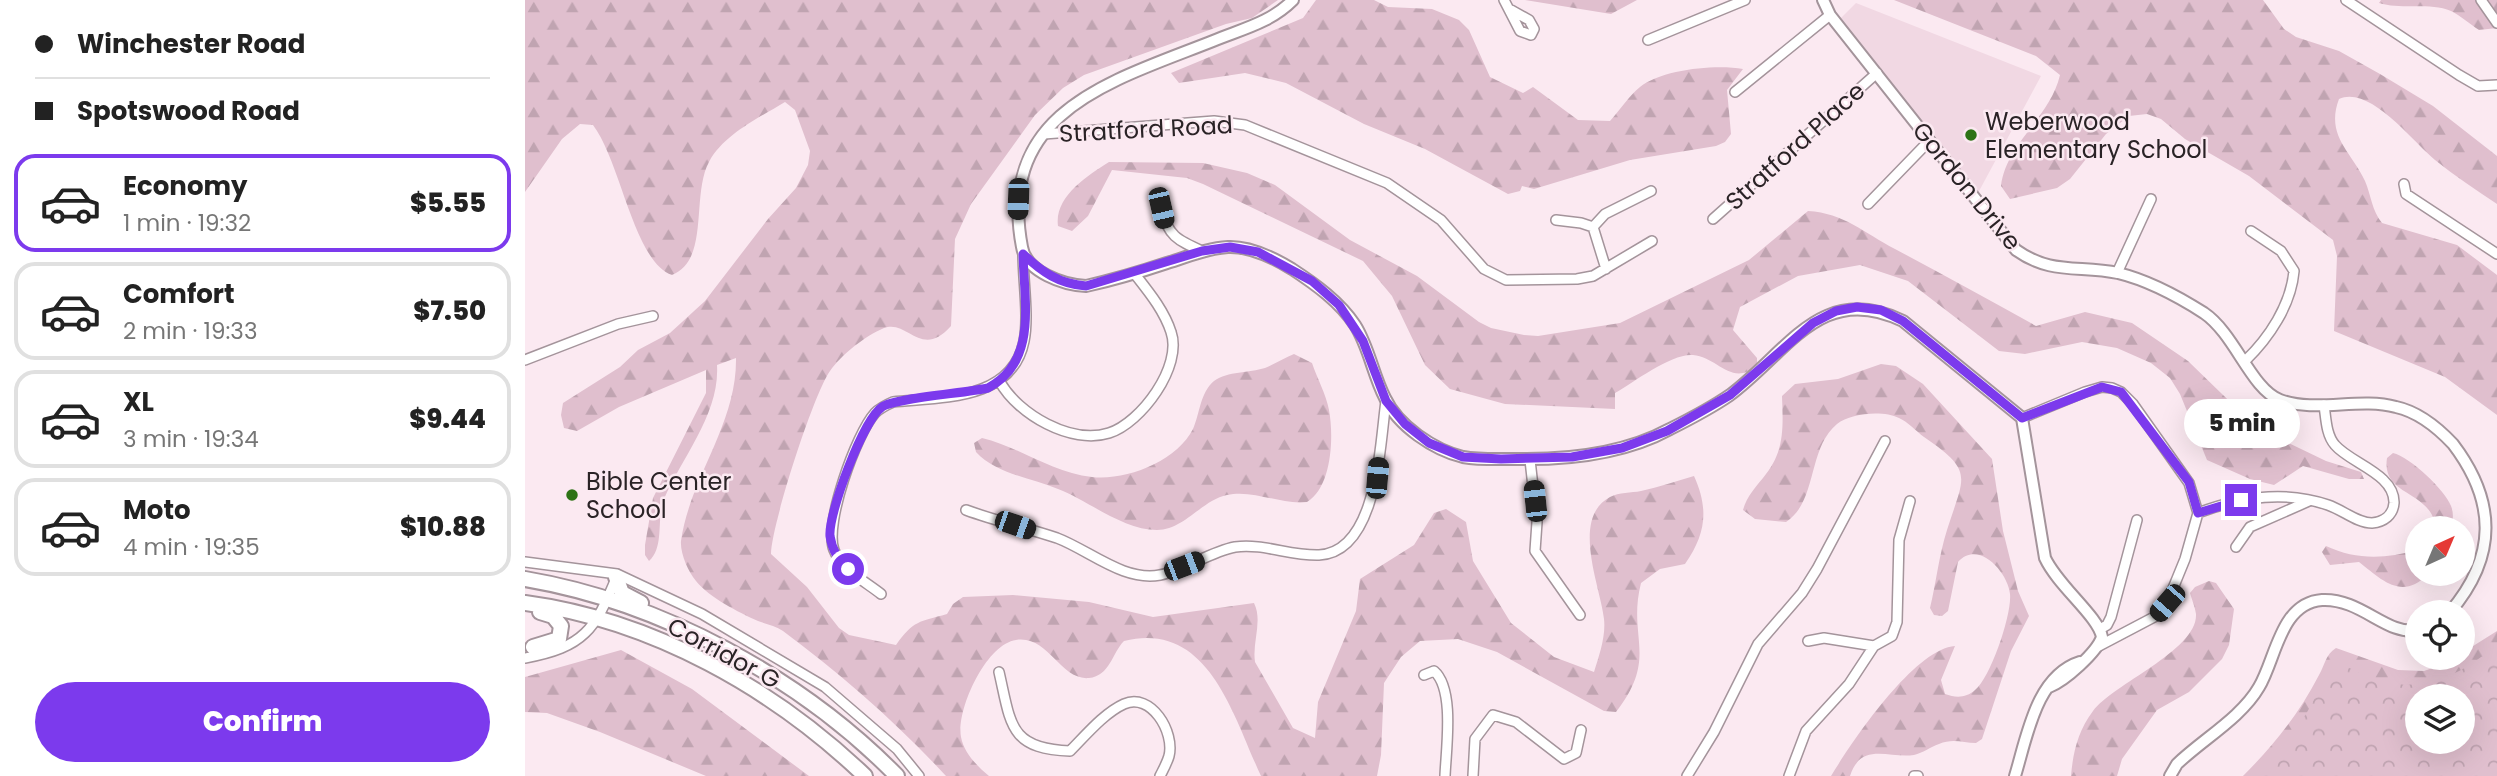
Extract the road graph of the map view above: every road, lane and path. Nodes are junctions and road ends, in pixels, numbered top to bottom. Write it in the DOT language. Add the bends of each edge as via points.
graph roads {
  1 [pos="1293,0"];
  2 [pos="1504,0"];
  3 [pos="1745,0"];
  4 [pos="1822,0"];
  5 [pos="2346,0"];
  6 [pos="2481,0"];
  7 [pos="1511,10"];
  8 [pos="1830,15"];
  9 [pos="2497,23"];
  10 [pos="1648,40"];
  11 [pos="1877,73"];
  12 [pos="2497,85"];
  13 [pos="1735,92"];
  14 [pos="1044,134"];
  15 [pos="1930,140"];
  16 [pos="2404,184"];
  17 [pos="1651,191"];
  18 [pos="2151,199"];
  19 [pos="1868,204"];
  20 [pos="1161,208"];
  21 [pos="1713,219"];
  22 [pos="1556,220"];
  23 [pos="1593,227"];
  24 [pos="2251,231"];
  25 [pos="1652,241"];
  26 [pos="1202,251"];
  27 [pos="1023,254"];
  28 [pos="2497,254"];
  29 [pos="1606,269"];
  30 [pos="1134,273"];
  31 [pos="2117,273"];
  32 [pos="653,316"];
  33 [pos="525,360"];
  34 [pos="2245,361"];
  35 [pos="1000,382"];
  36 [pos="1386,401"];
  37 [pos="2324,405"];
  38 [pos="2022,418"];
  39 [pos="1885,441"];
  40 [pos="1530,460"];
  41 [pos="1910,501"];
  42 [pos="2311,501"];
  43 [pos="966,510"];
  44 [pos="2198,513"];
  45 [pos="2137,520"];
  46 [pos="2236,547"];
  47 [pos="525,562"];
  48 [pos="617,576"];
  49 [pos="525,579"];
  50 [pos="881,594"];
  51 [pos="607,599"];
  52 [pos="2461,600"];
  53 [pos="525,603"];
  54 [pos="525,609"];
  55 [pos="1580,615"];
  56 [pos="597,618"];
  57 [pos="2100,629"];
  58 [pos="2405,629"];
  59 [pos="1808,641"];
  60 [pos="1874,646"];
  61 [pos="2099,646"];
  62 [pos="528,651"];
  63 [pos="727,651"];
  64 [pos="999,672"];
  65 [pos="1424,674"];
  66 [pos="1581,730"];
  67 [pos="865,776"];
  68 [pos="897,776"];
  69 [pos="919,776"];
  70 [pos="1160,776"];
  71 [pos="1445,776"];
  72 [pos="1473,776"];
  73 [pos="1687,776"];
  74 [pos="1789,776"];
  75 [pos="2015,776"];
  76 [pos="2170,776"];
  1 -- 14 [label="street" via="1266,22 1105,85 1065,110"];
  2 -- 7 [label="street"];
  3 -- 10 [label="street"];
  4 -- 8 [label="street, Gordon Drive"];
  5 -- 12 [label="street" via="2478,86"];
  6 -- 9 [label="street"];
  8 -- 11 [label="street, Gordon Drive"];
  8 -- 13 [label="street"];
  11 -- 15 [label="street, Gordon Drive"];
  11 -- 21 [label="street, Stratford Place"];
  14 -- 27 [label="street" via="1020,178 1017,222"];
  14 -- 29 [label="street, Stratford Road" via="1213,121 1245,125 1387,183 1441,220 1495,277 1577,279"];
  15 -- 19 [label="street"];
  15 -- 31 [label="street, Gordon Drive" via="2016,250 2047,267"];
  16 -- 28 [label="street" via="2406,194"];
  17 -- 23 [label="street" via="1605,214"];
  18 -- 31 [label="street"];
  20 -- 26 [label="street" via="1166,229"];
  22 -- 23 [label="street"];
  23 -- 29 [label="street"];
  24 -- 34 [label="street" via="2281,251 2294,271 2287,299 2266,341"];
  25 -- 29 [label="street, Stratford Road"];
  26 -- 30 [label="street"];
  26 -- 36 [label="street" via="1230,247 1258,252 1312,281 1355,324"];
  27 -- 30 [label="street" via="1042,272 1067,285 1086,286"];
  27 -- 35 [label="street" via="1025,339 1020,355"];
  30 -- 35 [label="street" via="1157,302 1172,333 1173,355 1170,372 1159,389 1128,422 1096,435 1049,425 1024,412"];
  31 -- 34 [label="street, Gordon Drive" via="2204,313 2232,339"];
  32 -- 33 [label="street" via="618,324"];
  34 -- 37 [label="street, Gordon Drive" via="2274,397"];
  35 -- 50 [label="street" via="952,396 893,402 873,414 849,463 830,534 840,561"];
  36 -- 40 [label="street" via="1429,443 1463,457"];
  36 -- 43 [label="street" via="1372,500 1345,543 1325,554 1239,547 1160,575 1141,576 1059,539"];
  37 -- 42 [label="street" via="2333,444 2386,484 2393,507 2386,518 2371,523"];
  37 -- 52 [label="street, Gordon Drive" via="2386,404 2408,410 2444,435 2481,479 2492,501 2493,550 2476,584"];
  38 -- 40 [label="street" via="1903,321 1881,310 1857,307 1813,323 1730,395 1667,431 1622,448"];
  38 -- 44 [label="street" via="2102,387 2121,392 2189,482"];
  38 -- 57 [label="street" via="2045,558 2053,577"];
  39 -- 73 [label="street" via="1812,577 1758,644"];
  40 -- 55 [label="street" via="1537,522 1535,551"];
  41 -- 60 [label="street" via="1899,540 1897,622 1892,636"];
  42 -- 44 [label="street" via="2256,498"];
  42 -- 46 [label="street" via="2250,527"];
  44 -- 61 [label="street" via="2167,603 2156,616"];
  45 -- 57 [label="street" via="2111,617"];
  47 -- 48 [label="street"];
  48 -- 51 [label="street"];
  48 -- 63 [label="highway" via="622,593 632,600 666,613"];
  48 -- 69 [label="street" via="702,614 825,687 897,749"];
  49 -- 51 [label="highway, Corridor G"];
  51 -- 56 [label="street"];
  51 -- 63 [label="highway, Corridor G"];
  53 -- 56 [label="highway, Corridor G"];
  54 -- 62 [label="highway" via="553,616 561,626 559,639"];
  56 -- 62 [label="street" via="578,642 566,648"];
  56 -- 67 [label="highway, Corridor G" via="690,654 741,682 817,733"];
  57 -- 61 [label="street"];
  58 -- 76 [label="street" via="2340,601 2306,604 2283,630 2257,691 2177,764"];
  59 -- 60 [label="street" via="1824,638"];
  60 -- 74 [label="street" via="1849,684 1806,731"];
  61 -- 75 [label="street" via="2040,699"];
  63 -- 68 [label="highway, Corridor G" via="807,698"];
  64 -- 70 [label="street" via="1017,733 1041,749 1070,751 1126,703 1140,702 1152,708 1167,734 1170,754"];
  65 -- 71 [label="street" via="1434,671 1441,677 1447,694"];
  66 -- 72 [label="street" via="1576,753 1564,759 1516,722 1493,715 1475,739"];
}
